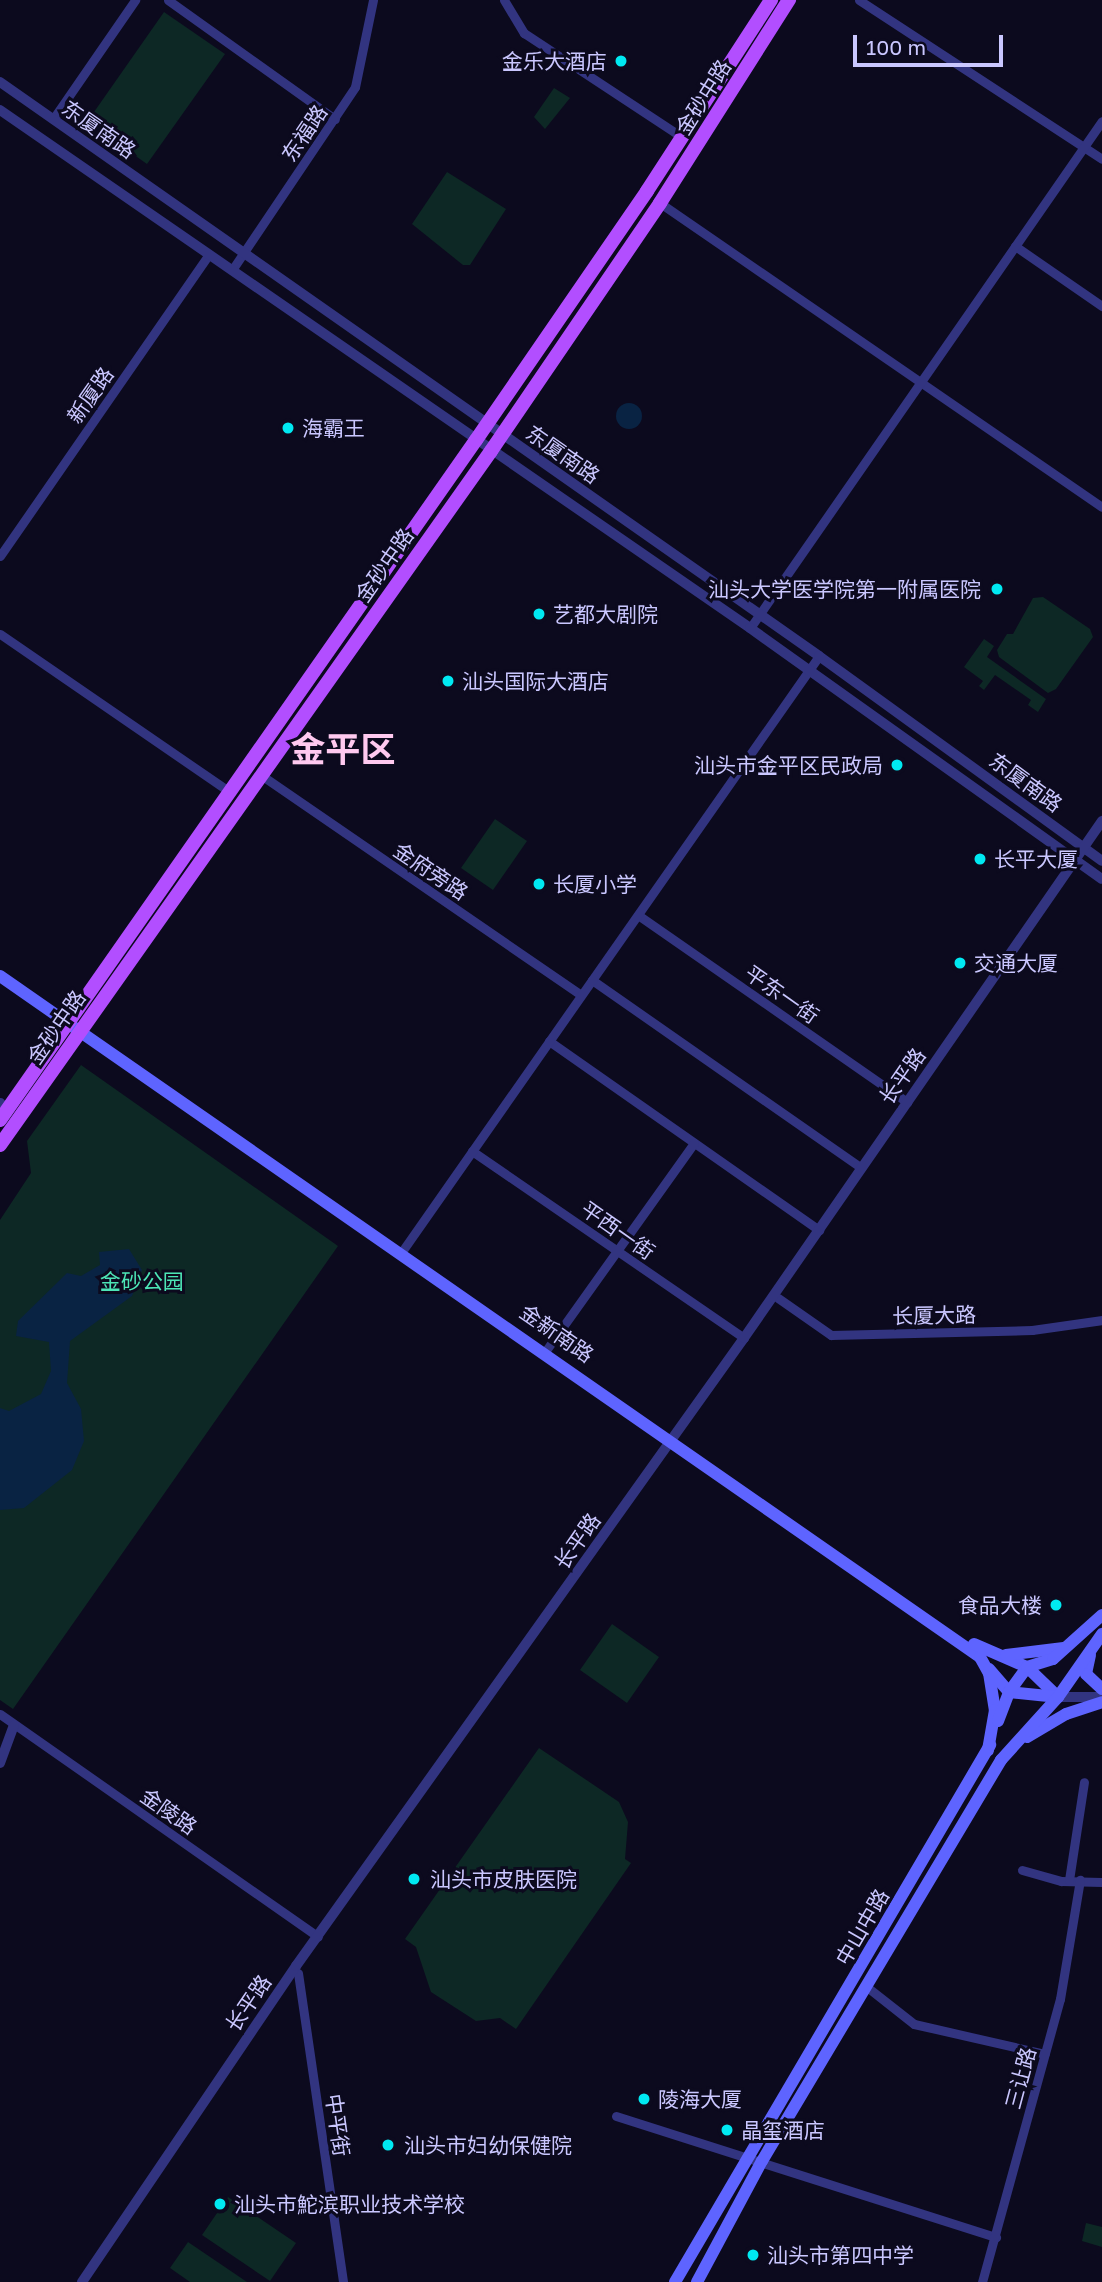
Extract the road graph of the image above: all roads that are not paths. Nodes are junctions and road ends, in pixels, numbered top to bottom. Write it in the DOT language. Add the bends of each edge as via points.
graph roads {
  1 [pos="135,0"];
  2 [pos="168,0"];
  3 [pos="373,0"];
  4 [pos="504,0"];
  5 [pos="771,0"];
  6 [pos="789,0"];
  7 [pos="859,0"];
  8 [pos="0,82"];
  9 [pos="0,110"];
  10 [pos="52,119"];
  11 [pos="335,119"];
  12 [pos="1102,121"];
  13 [pos="682,138"];
  14 [pos="1084,147"];
  15 [pos="1102,159"];
  16 [pos="660,202"];
  17 [pos="1015,246"];
  18 [pos="209,254"];
  19 [pos="243,255"];
  20 [pos="232,270"];
  21 [pos="1102,306"];
  22 [pos="920,383"];
  23 [pos="487,425"];
  24 [pos="502,435"];
  25 [pos="477,440"];
  26 [pos="491,451"];
  27 [pos="1102,508"];
  28 [pos="0,556"];
  29 [pos="760,614"];
  30 [pos="750,628"];
  31 [pos="0,635"];
  32 [pos="819,656"];
  33 [pos="810,671"];
  34 [pos="261,775"];
  35 [pos="230,792"];
  36 [pos="1102,821"];
  37 [pos="1102,832"];
  38 [pos="1086,850"];
  39 [pos="1102,861"];
  40 [pos="1078,862"];
  41 [pos="1102,879"];
  42 [pos="638,915"];
  43 [pos="0,970"];
  44 [pos="0,976"];
  45 [pos="592,980"];
  46 [pos="581,995"];
  47 [pos="74,1026"];
  48 [pos="549,1041"];
  49 [pos="907,1102"];
  50 [pos="0,1120"];
  51 [pos="694,1143"];
  52 [pos="0,1145"];
  53 [pos="472,1151"];
  54 [pos="861,1168"];
  55 [pos="819,1230"];
  56 [pos="403,1250"];
  57 [pos="617,1251"];
  58 [pos="778,1298"];
  59 [pos="1102,1320"];
  60 [pos="744,1338"];
  61 [pos="547,1349"];
  62 [pos="674,1441"];
  63 [pos="1102,1615"];
  64 [pos="1100,1636"];
  65 [pos="1068,1647"];
  66 [pos="982,1654"];
  67 [pos="1027,1667"];
  68 [pos="1102,1689"];
  69 [pos="1009,1692"];
  70 [pos="1058,1696"];
  71 [pos="1102,1697"];
  72 [pos="1102,1702"];
  73 [pos="0,1714"];
  74 [pos="14,1725"];
  75 [pos="988,1750"];
  76 [pos="1001,1760"];
  77 [pos="0,1763"];
  78 [pos="1084,1782"];
  79 [pos="1022,1870"];
  80 [pos="1074,1880"];
  81 [pos="1102,1882"];
  82 [pos="318,1937"];
  83 [pos="298,1973"];
  84 [pos="867,1987"];
  85 [pos="1045,2054"];
  86 [pos="616,2116"];
  87 [pos="747,2155"];
  88 [pos="762,2161"];
  89 [pos="996,2236"];
  90 [pos="84,2282"];
  91 [pos="343,2282"];
  92 [pos="675,2282"];
  93 [pos="697,2282"];
  94 [pos="982,2282"];
  1 -- 10 [label="street"];
  2 -- 11 [label="street"];
  3 -- 11 [label="street, 东福路" via="355,87"];
  4 -- 13 [label="street" via="524,33"];
  5 -- 13 [label="main road, 金砂中路"];
  6 -- 16 [label="main road, 金砂中路"];
  7 -- 14 [label="street"];
  8 -- 10 [label="street, 东厦南路"];
  9 -- 18 [label="street, 东厦南路"];
  10 -- 19 [label="street, 东厦南路"];
  11 -- 19 [label="street, 东福路"];
  12 -- 14 [label="street"];
  13 -- 23 [label="main road, 金砂中路"];
  14 -- 15 [label="street"];
  14 -- 17 [label="street"];
  16 -- 22 [label="street"];
  16 -- 24 [label="main road, 金砂中路"];
  17 -- 21 [label="street"];
  17 -- 22 [label="street"];
  18 -- 20 [label="street, 东厦南路"];
  18 -- 28 [label="street, 新厦路"];
  19 -- 20 [label="street, 东福路"];
  19 -- 23 [label="street, 东厦南路"];
  20 -- 25 [label="street, 东厦南路"];
  22 -- 27 [label="street"];
  22 -- 29 [label="street"];
  23 -- 24 [label="street, 东厦南路"];
  23 -- 25 [label="main road, 金砂中路"];
  24 -- 26 [label="main road, 金砂中路"];
  24 -- 29 [label="street, 东厦南路"];
  25 -- 26 [label="street, 东厦南路"];
  25 -- 35 [label="main road, 金砂中路"];
  26 -- 30 [label="street, 东厦南路"];
  26 -- 34 [label="main road, 金砂中路"];
  29 -- 30 [label="street"];
  29 -- 32 [label="street, 东厦南路"];
  30 -- 33 [label="street, 东厦南路"];
  31 -- 35 [label="street"];
  32 -- 33 [label="street"];
  32 -- 38 [label="street, 东厦南路"];
  33 -- 40 [label="street, 东厦南路"];
  33 -- 42 [label="street"];
  34 -- 46 [label="street, 金府旁路"];
  34 -- 47 [label="main road, 金砂中路"];
  35 -- 47 [label="main road, 金砂中路"];
  36 -- 38 [label="street, 长平路"];
  37 -- 38 [label="street, 长平路"];
  38 -- 39 [label="street, 东厦南路"];
  38 -- 40 [label="street, 长平路"];
  40 -- 41 [label="street, 东厦南路"];
  40 -- 49 [label="street, 长平路"];
  40 -- 58 [label="street, 长平路"];
  42 -- 45 [label="street"];
  42 -- 49 [label="street, 平东一街"];
  43 -- 47 [label="main road, 金新南路"];
  44 -- 47 [label="main road, 金新南路"];
  45 -- 46 [label="street"];
  45 -- 54 [label="street"];
  46 -- 48 [label="street"];
  47 -- 50 [label="main road, 金砂中路"];
  47 -- 52 [label="main road, 金砂中路"];
  47 -- 56 [label="main road, 金新南路"];
  47 -- 62 [label="main road, 金新南路"];
  48 -- 51 [label="street"];
  48 -- 53 [label="street"];
  49 -- 54 [label="street, 长平路"];
  51 -- 55 [label="street"];
  51 -- 57 [label="street"];
  53 -- 56 [label="street"];
  53 -- 57 [label="street, 平西一街"];
  54 -- 55 [label="street, 长平路"];
  55 -- 60 [label="street, 长平路"];
  56 -- 61 [label="main road, 金新南路"];
  57 -- 60 [label="street, 平西一街"];
  57 -- 61 [label="street"];
  58 -- 59 [label="street, 长厦大路" via="831,1335 1032,1330"];
  58 -- 62 [label="street, 长平路"];
  60 -- 62 [label="street, 长平路"];
  61 -- 62 [label="main road, 金新南路"];
  62 -- 66 [label="main road, 金新南路"];
  62 -- 82 [label="street, 长平路"];
  62 -- 83 [label="street, 长平路"];
  63 -- 65 [label="main road"];
  64 -- 68 [label="main road" via="1086,1674"];
  64 -- 70 [label="main road, 中山中路"];
  65 -- 66 [label="main road" via="1014,1656"];
  65 -- 67 [label="main road" via="1053,1659"];
  66 -- 67 [label="main road, 金新南路"];
  66 -- 69 [label="main road"];
  66 -- 75 [label="main road" via="995,1710"];
  67 -- 69 [label="main road, 中山中路"];
  67 -- 70 [label="main road, 金新南路"];
  69 -- 70 [label="main road"];
  69 -- 75 [label="main road, 中山中路"];
  70 -- 71 [label="street"];
  70 -- 76 [label="main road, 中山中路"];
  72 -- 76 [label="main road" via="1048,1724"];
  73 -- 74 [label="street, 金陵路"];
  74 -- 77 [label="street"];
  74 -- 82 [label="street, 金陵路"];
  75 -- 87 [label="main road, 中山中路"];
  76 -- 84 [label="main road, 中山中路"];
  78 -- 80 [label="street, 三让路"];
  79 -- 80 [label="street"];
  80 -- 81 [label="street"];
  80 -- 85 [label="street, 三让路" via="1060,1999"];
  82 -- 90 [label="street, 长平路"];
  83 -- 90 [label="street, 长平路"];
  83 -- 91 [label="street, 中平街"];
  84 -- 85 [label="street" via="914,2024"];
  84 -- 88 [label="main road, 中山中路"];
  85 -- 89 [label="street, 三让路"];
  86 -- 87 [label="street"];
  87 -- 88 [label="street"];
  87 -- 92 [label="main road, 中山中路"];
  88 -- 89 [label="street" via="827,2186"];
  88 -- 93 [label="main road, 中山中路"];
  89 -- 94 [label="street, 三让路"];
}
